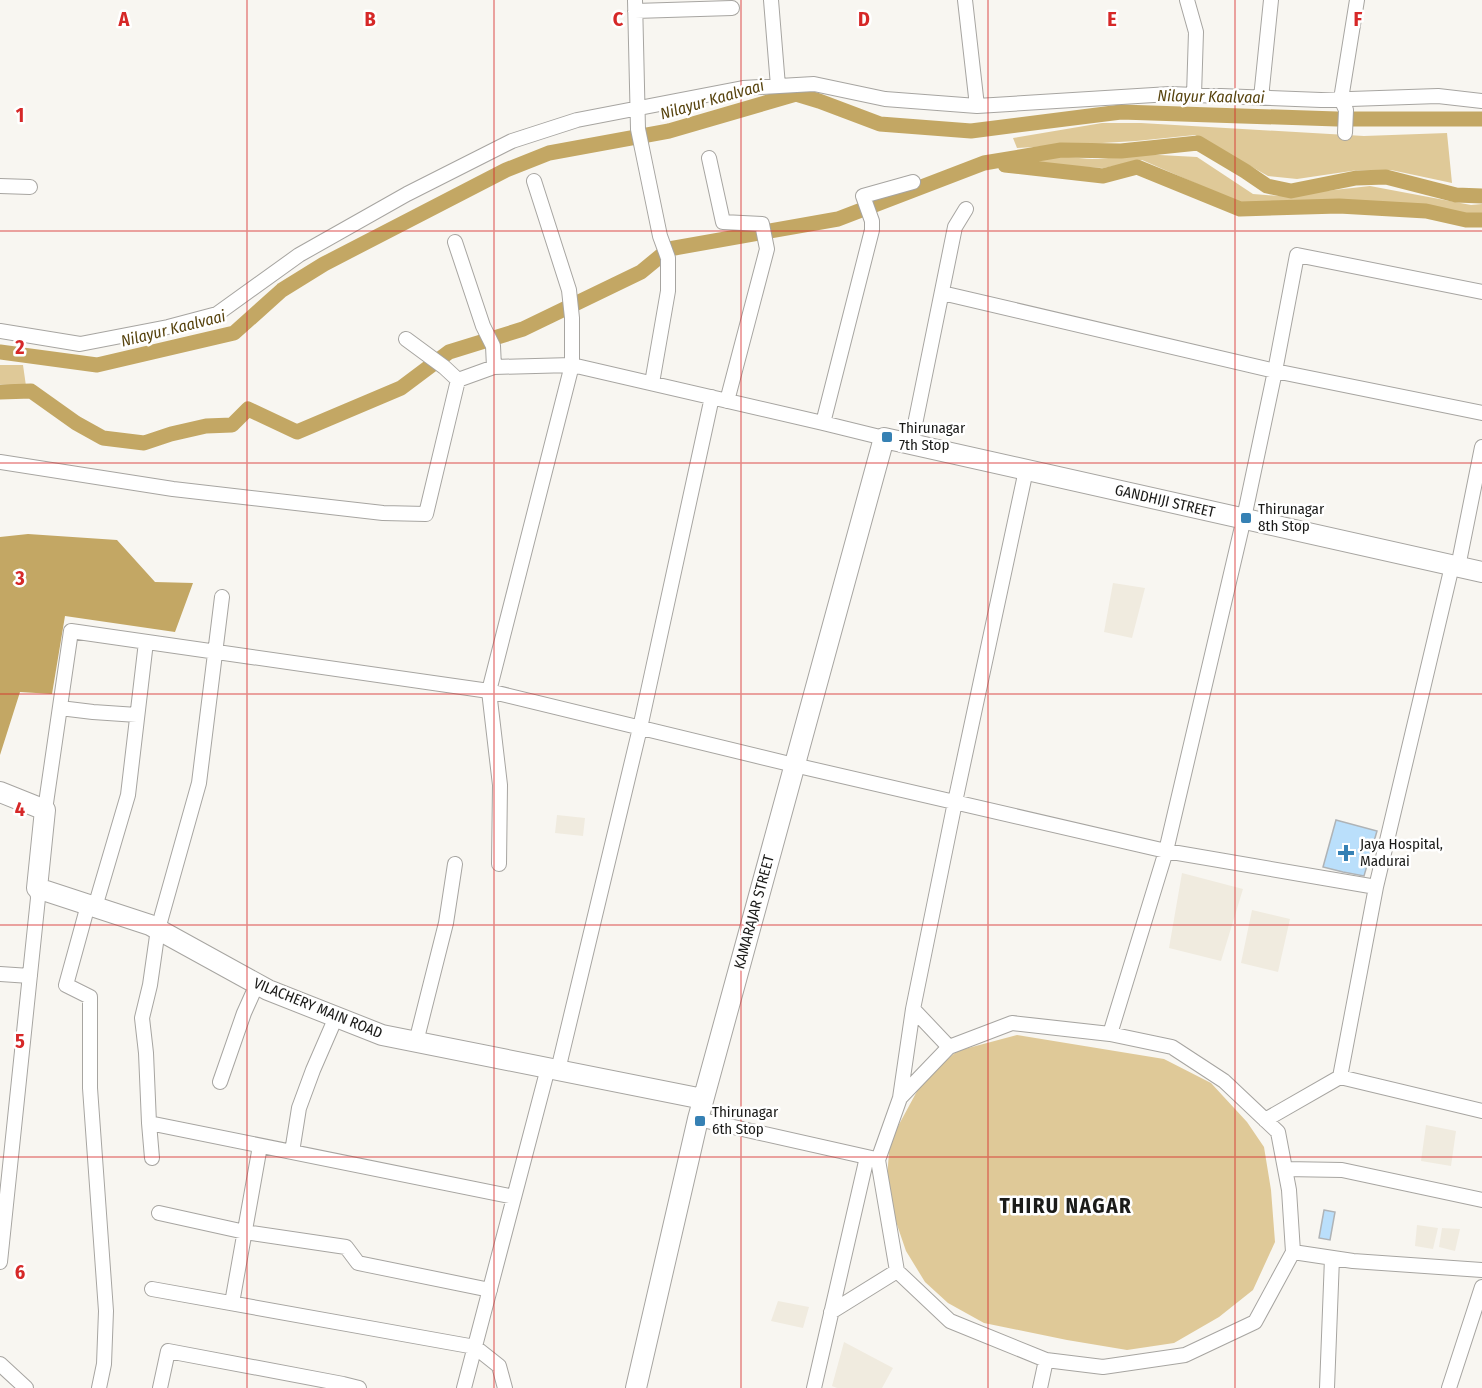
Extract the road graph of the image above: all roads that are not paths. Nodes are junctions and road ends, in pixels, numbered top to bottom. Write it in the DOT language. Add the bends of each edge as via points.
graph roads {
  1 [pos="771,0"];
  2 [pos="965,0"];
  3 [pos="1187,0"];
  4 [pos="1271,0"];
  5 [pos="1357,0"];
  6 [pos="635,6"];
  7 [pos="732,8"];
  8 [pos="778,86"];
  9 [pos="1194,95"];
  10 [pos="1261,98"];
  11 [pos="1482,101"];
  12 [pos="1343,105"];
  13 [pos="977,106"];
  14 [pos="636,109"];
  15 [pos="1345,133"];
  16 [pos="709,158"];
  17 [pos="534,181"];
  18 [pos="913,182"];
  19 [pos="0,186"];
  20 [pos="30,187"];
  21 [pos="966,209"];
  22 [pos="455,242"];
  23 [pos="1482,292"];
  24 [pos="942,293"];
  25 [pos="0,331"];
  26 [pos="406,339"];
  27 [pos="572,365"];
  28 [pos="494,367"];
  29 [pos="1275,371"];
  30 [pos="458,380"];
  31 [pos="652,383"];
  32 [pos="712,397"];
  33 [pos="727,400"];
  34 [pos="1482,413"];
  35 [pos="823,423"];
  36 [pos="884,438"];
  37 [pos="911,444"];
  38 [pos="1482,447"];
  39 [pos="0,462"];
  40 [pos="1026,470"];
  41 [pos="1244,518"];
  42 [pos="1455,566"];
  43 [pos="1482,572"];
  44 [pos="222,597"];
  45 [pos="146,642"];
  46 [pos="215,652"];
  47 [pos="489,691"];
  48 [pos="60,708"];
  49 [pos="137,715"];
  50 [pos="640,728"];
  51 [pos="794,765"];
  52 [pos="0,792"];
  53 [pos="955,802"];
  54 [pos="45,810"];
  55 [pos="1166,851"];
  56 [pos="455,864"];
  57 [pos="499,864"];
  58 [pos="1376,887"];
  59 [pos="37,888"];
  60 [pos="92,906"];
  61 [pos="158,929"];
  62 [pos="0,974"];
  63 [pos="30,976"];
  64 [pos="257,984"];
  65 [pos="913,1009"];
  66 [pos="336,1017"];
  67 [pos="1110,1034"];
  68 [pos="416,1042"];
  69 [pos="949,1047"];
  70 [pos="553,1069"];
  71 [pos="1340,1077"];
  72 [pos="220,1082"];
  73 [pos="900,1098"];
  74 [pos="703,1099"];
  75 [pos="1482,1110"];
  76 [pos="698,1119"];
  77 [pos="1264,1120"];
  78 [pos="149,1123"];
  79 [pos="260,1146"];
  80 [pos="292,1152"];
  81 [pos="152,1158"];
  82 [pos="872,1158"];
  83 [pos="1285,1169"];
  84 [pos="514,1197"];
  85 [pos="3,1200"];
  86 [pos="1482,1200"];
  87 [pos="159,1213"];
  88 [pos="245,1232"];
  89 [pos="1293,1252"];
  90 [pos="1332,1258"];
  91 [pos="0,1262"];
  92 [pos="1482,1270"];
  93 [pos="897,1271"];
  94 [pos="1482,1287"];
  95 [pos="152,1289"];
  96 [pos="490,1290"];
  97 [pos="232,1304"];
  98 [pos="831,1312"];
  99 [pos="475,1347"];
  100 [pos="1046,1360"];
  101 [pos="0,1364"];
  102 [pos="313,1383"];
  103 [pos="26,1388"];
  104 [pos="99,1388"];
  105 [pos="160,1388"];
  106 [pos="359,1388"];
  107 [pos="465,1388"];
  108 [pos="505,1388"];
  109 [pos="636,1388"];
  110 [pos="814,1388"];
  111 [pos="1040,1388"];
  112 [pos="1327,1388"];
  113 [pos="1449,1388"];
  1 -- 8 [label="street"];
  2 -- 13 [label="street"];
  3 -- 9 [label="street" via="1196,32"];
  4 -- 10 [label="street"];
  5 -- 12 [label="street"];
  6 -- 7 [label="street"];
  6 -- 14 [label="street"];
  8 -- 13 [label="street" via="814,84 885,99"];
  8 -- 14 [label="street" via="744,88"];
  9 -- 10 [label="street"];
  9 -- 13 [label="street"];
  10 -- 12 [label="street" via="1322,100"];
  11 -- 12 [label="street" via="1438,96"];
  12 -- 15 [label="street"];
  14 -- 25 [label="street" via="577,120 512,141 299,255 217,314 80,344"];
  14 -- 31 [label="street" via="641,148 668,258 668,291"];
  16 -- 33 [label="street" via="723,222 762,224 767,249"];
  17 -- 27 [label="street" via="569,290"];
  18 -- 35 [label="street" via="863,196 872,230"];
  19 -- 20 [label="street"];
  21 -- 24 [label="street" via="955,227"];
  22 -- 28 [label="street" via="493,346"];
  23 -- 29 [label="street" via="1297,255"];
  24 -- 29 [label="street"];
  24 -- 37 [label="street"];
  26 -- 30 [label="street"];
  27 -- 28 [label="street"];
  27 -- 31 [label="street"];
  27 -- 47 [label="street"];
  28 -- 30 [label="street"];
  29 -- 34 [label="street"];
  29 -- 41 [label="street"];
  30 -- 39 [label="street" via="426,514 383,513 173,489"];
  31 -- 32 [label="street"];
  32 -- 33 [label="street"];
  32 -- 50 [label="street"];
  33 -- 35 [label="street"];
  35 -- 36 [label="street"];
  36 -- 37 [label="main road, GANDHIJI STREET"];
  36 -- 51 [label="main road, KAMARAJAR STREET"];
  37 -- 40 [label="main road, GANDHIJI STREET"];
  38 -- 42 [label="street"];
  40 -- 41 [label="main road, GANDHIJI STREET"];
  40 -- 53 [label="street"];
  41 -- 42 [label="main road, GANDHIJI STREET"];
  41 -- 55 [label="street"];
  42 -- 43 [label="main road, GANDHIJI STREET"];
  42 -- 58 [label="street"];
  44 -- 46 [label="street"];
  45 -- 46 [label="street"];
  45 -- 48 [label="street" via="71,631"];
  45 -- 49 [label="street"];
  46 -- 47 [label="street"];
  46 -- 61 [label="street" via="199,783"];
  47 -- 50 [label="street"];
  47 -- 57 [label="street" via="500,785"];
  48 -- 49 [label="street"];
  48 -- 54 [label="street"];
  49 -- 60 [label="street" via="128,795"];
  50 -- 51 [label="street"];
  50 -- 70 [label="street"];
  51 -- 53 [label="street"];
  51 -- 74 [label="main road, KAMARAJAR STREET"];
  52 -- 54 [label="main road"];
  53 -- 55 [label="street"];
  53 -- 65 [label="street"];
  54 -- 59 [label="main road"];
  55 -- 58 [label="street"];
  55 -- 67 [label="street"];
  56 -- 68 [label="street" via="446,923"];
  58 -- 71 [label="street"];
  59 -- 60 [label="main road, VILACHERY MAIN ROAD"];
  59 -- 63 [label="street"];
  60 -- 61 [label="main road, VILACHERY MAIN ROAD"];
  60 -- 104 [label="street" via="66,985 90,997 90,1088 106,1311"];
  61 -- 64 [label="main road, VILACHERY MAIN ROAD"];
  61 -- 78 [label="street" via="142,1018"];
  62 -- 63 [label="street"];
  63 -- 85 [label="street"];
  64 -- 66 [label="main road, VILACHERY MAIN ROAD"];
  64 -- 72 [label="street"];
  65 -- 69 [label="street"];
  65 -- 73 [label="street"];
  66 -- 68 [label="main road, VILACHERY MAIN ROAD" via="382,1035"];
  66 -- 80 [label="street" via="299,1108"];
  67 -- 69 [label="street" via="1012,1023"];
  67 -- 77 [label="street" via="1172,1047 1224,1081"];
  68 -- 70 [label="main road, VILACHERY MAIN ROAD"];
  69 -- 73 [label="street"];
  70 -- 74 [label="main road, VILACHERY MAIN ROAD"];
  70 -- 84 [label="street"];
  71 -- 75 [label="street"];
  71 -- 77 [label="street"];
  73 -- 82 [label="street"];
  74 -- 76 [label="main road, KAMARAJAR STREET"];
  76 -- 82 [label="street"];
  76 -- 109 [label="main road, KAMARAJAR STREET"];
  77 -- 83 [label="street" via="1278,1132"];
  78 -- 79 [label="street"];
  78 -- 81 [label="street"];
  79 -- 80 [label="street"];
  79 -- 88 [label="street"];
  80 -- 84 [label="street"];
  82 -- 93 [label="street"];
  82 -- 98 [label="street"];
  83 -- 86 [label="street" via="1342,1170"];
  83 -- 89 [label="street"];
  84 -- 96 [label="street"];
  85 -- 91 [label="street"];
  87 -- 88 [label="street"];
  88 -- 96 [label="street" via="346,1247 358,1263"];
  88 -- 97 [label="street"];
  89 -- 90 [label="street"];
  89 -- 100 [label="street" via="1255,1322 1185,1356 1103,1367"];
  90 -- 92 [label="street"];
  90 -- 112 [label="street"];
  93 -- 98 [label="street"];
  93 -- 100 [label="street" via="950,1321"];
  94 -- 113 [label="street"];
  95 -- 97 [label="street"];
  96 -- 99 [label="street"];
  97 -- 99 [label="street"];
  98 -- 110 [label="street"];
  99 -- 107 [label="street"];
  99 -- 108 [label="street" via="499,1366"];
  100 -- 111 [label="street"];
  101 -- 103 [label="street"];
  102 -- 105 [label="street" via="168,1351"];
  102 -- 106 [label="street"];
}
